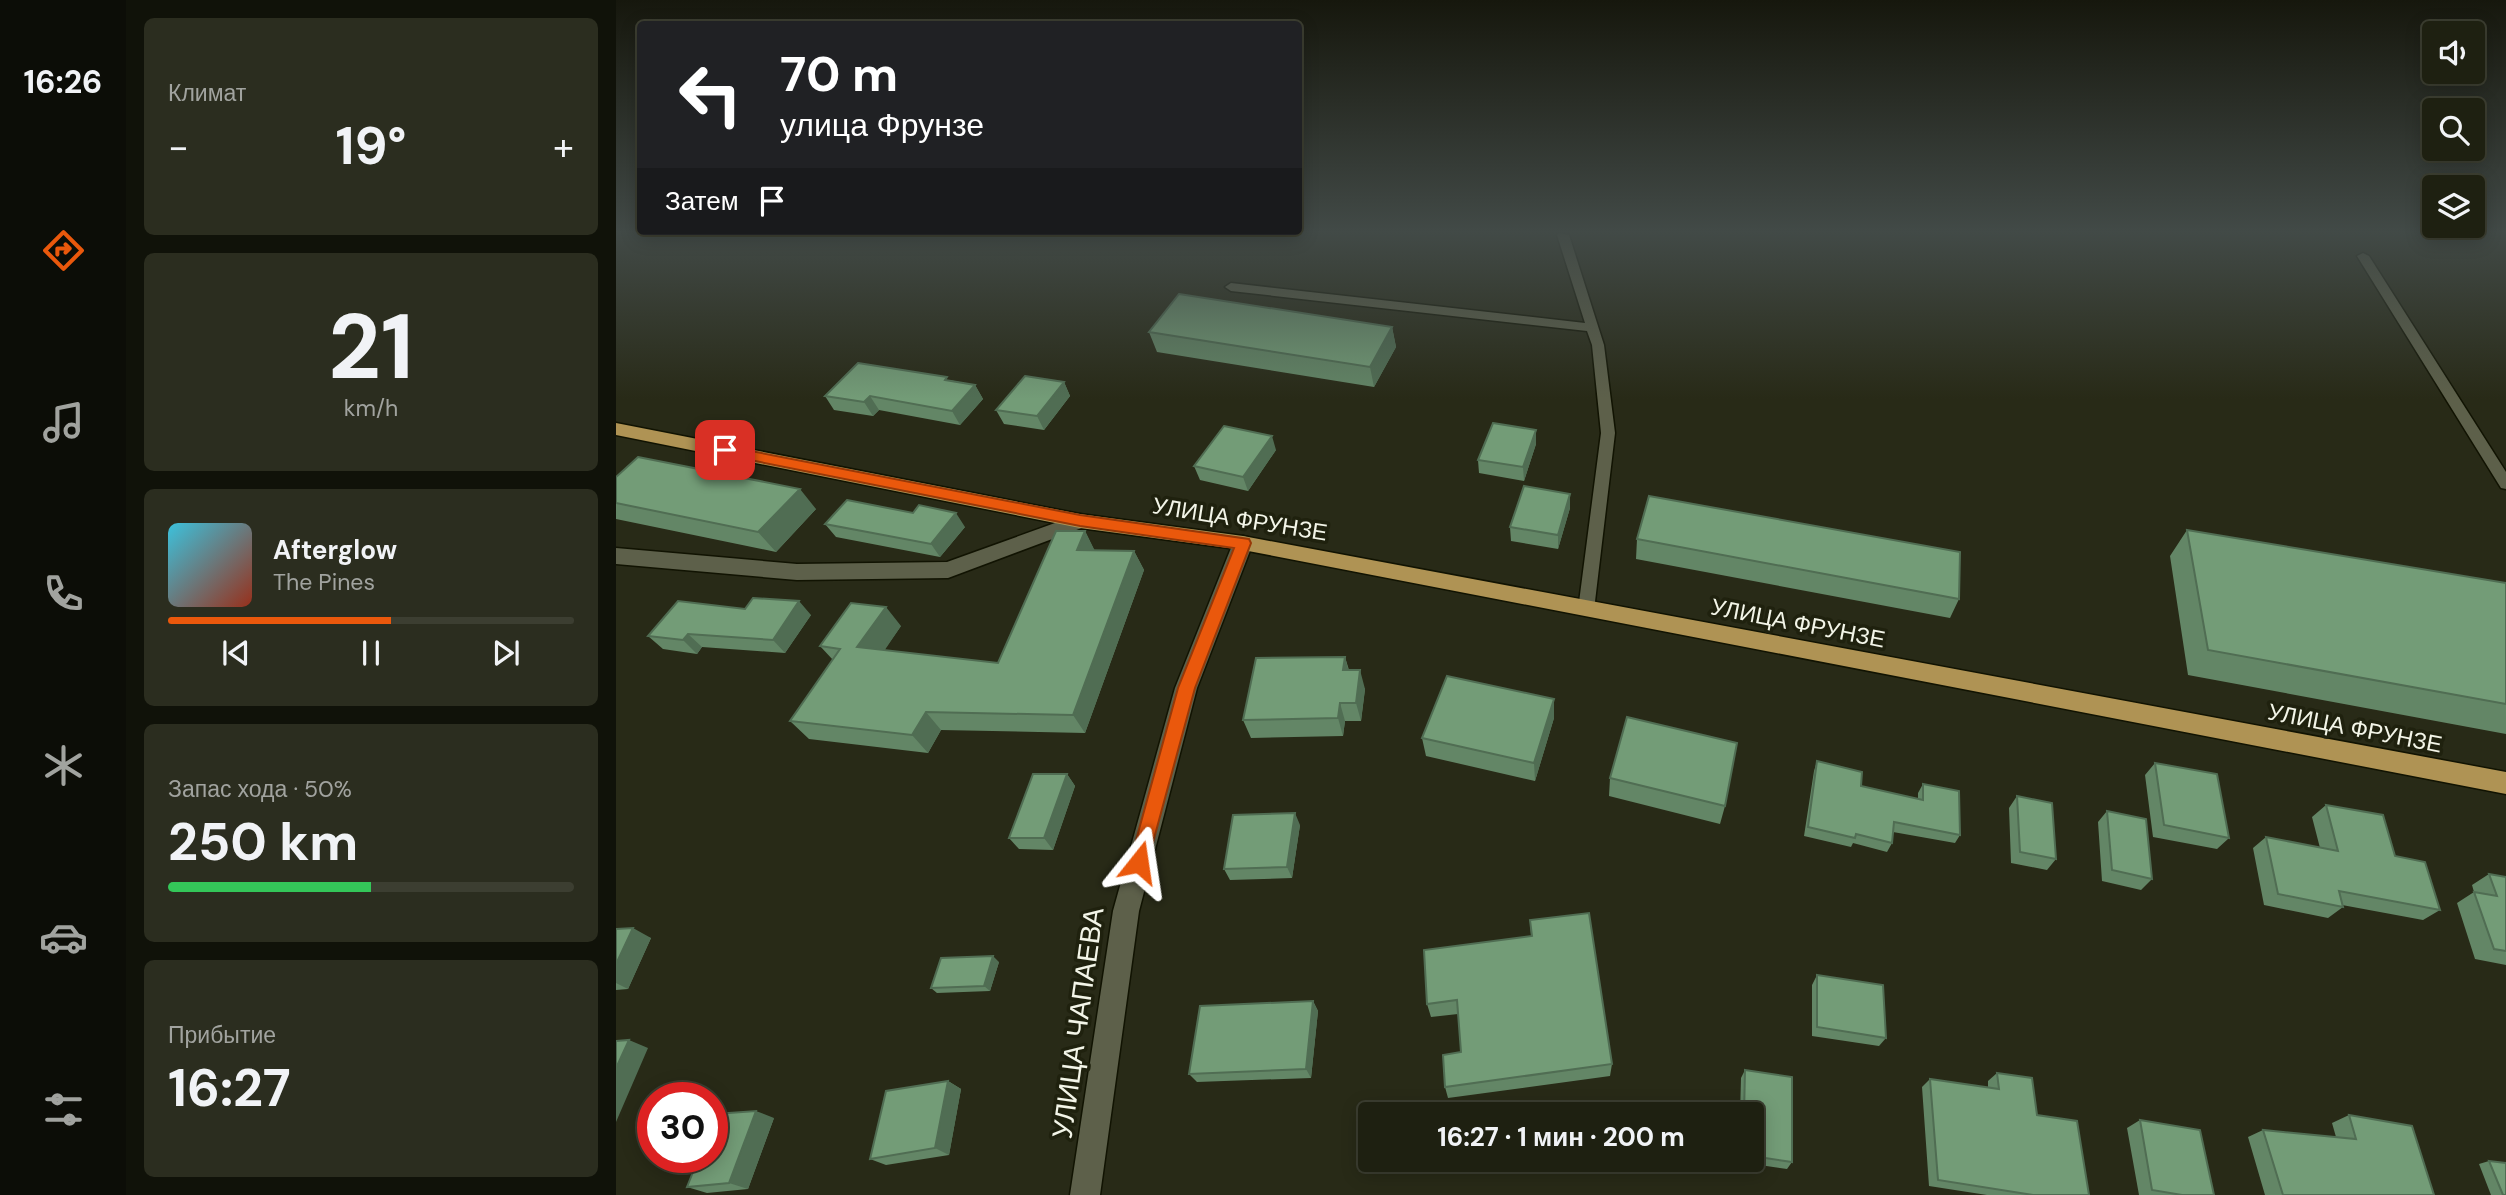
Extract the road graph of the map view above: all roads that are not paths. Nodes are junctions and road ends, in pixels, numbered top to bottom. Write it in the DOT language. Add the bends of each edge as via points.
graph roads {
  1 [pos="1238,288"];
  2 [pos="1580,288"];
  3 [pos="2383,288"];
  4 [pos="1593,328"];
  5 [pos="616,429"];
  6 [pos="2506,484"];
  7 [pos="1080,521"];
  8 [pos="1243,543"];
  9 [pos="616,556"];
  10 [pos="1586,610"];
  11 [pos="2506,783"];
  12 [pos="1085,1195"];
  1 -- 4 [label="lane"];
  2 -- 4 [label="lane"];
  3 -- 6 [label="lane"];
  4 -- 10 [label="lane" via="1608,433"];
  5 -- 7 [label="main road, УЛИЦА ФРУНЗЕ"];
  7 -- 8 [label="main road, УЛИЦА ФРУНЗЕ"];
  7 -- 9 [label="street, УЛИЦА ФРУНЗЕ" via="948,570 797,572"];
  8 -- 10 [label="main road, УЛИЦА ФРУНЗЕ"];
  8 -- 12 [label="street, УЛИЦА ЧАПАЕВА" via="1186,688 1126,911"];
  10 -- 11 [label="main road, УЛИЦА ФРУНЗЕ"];
}
